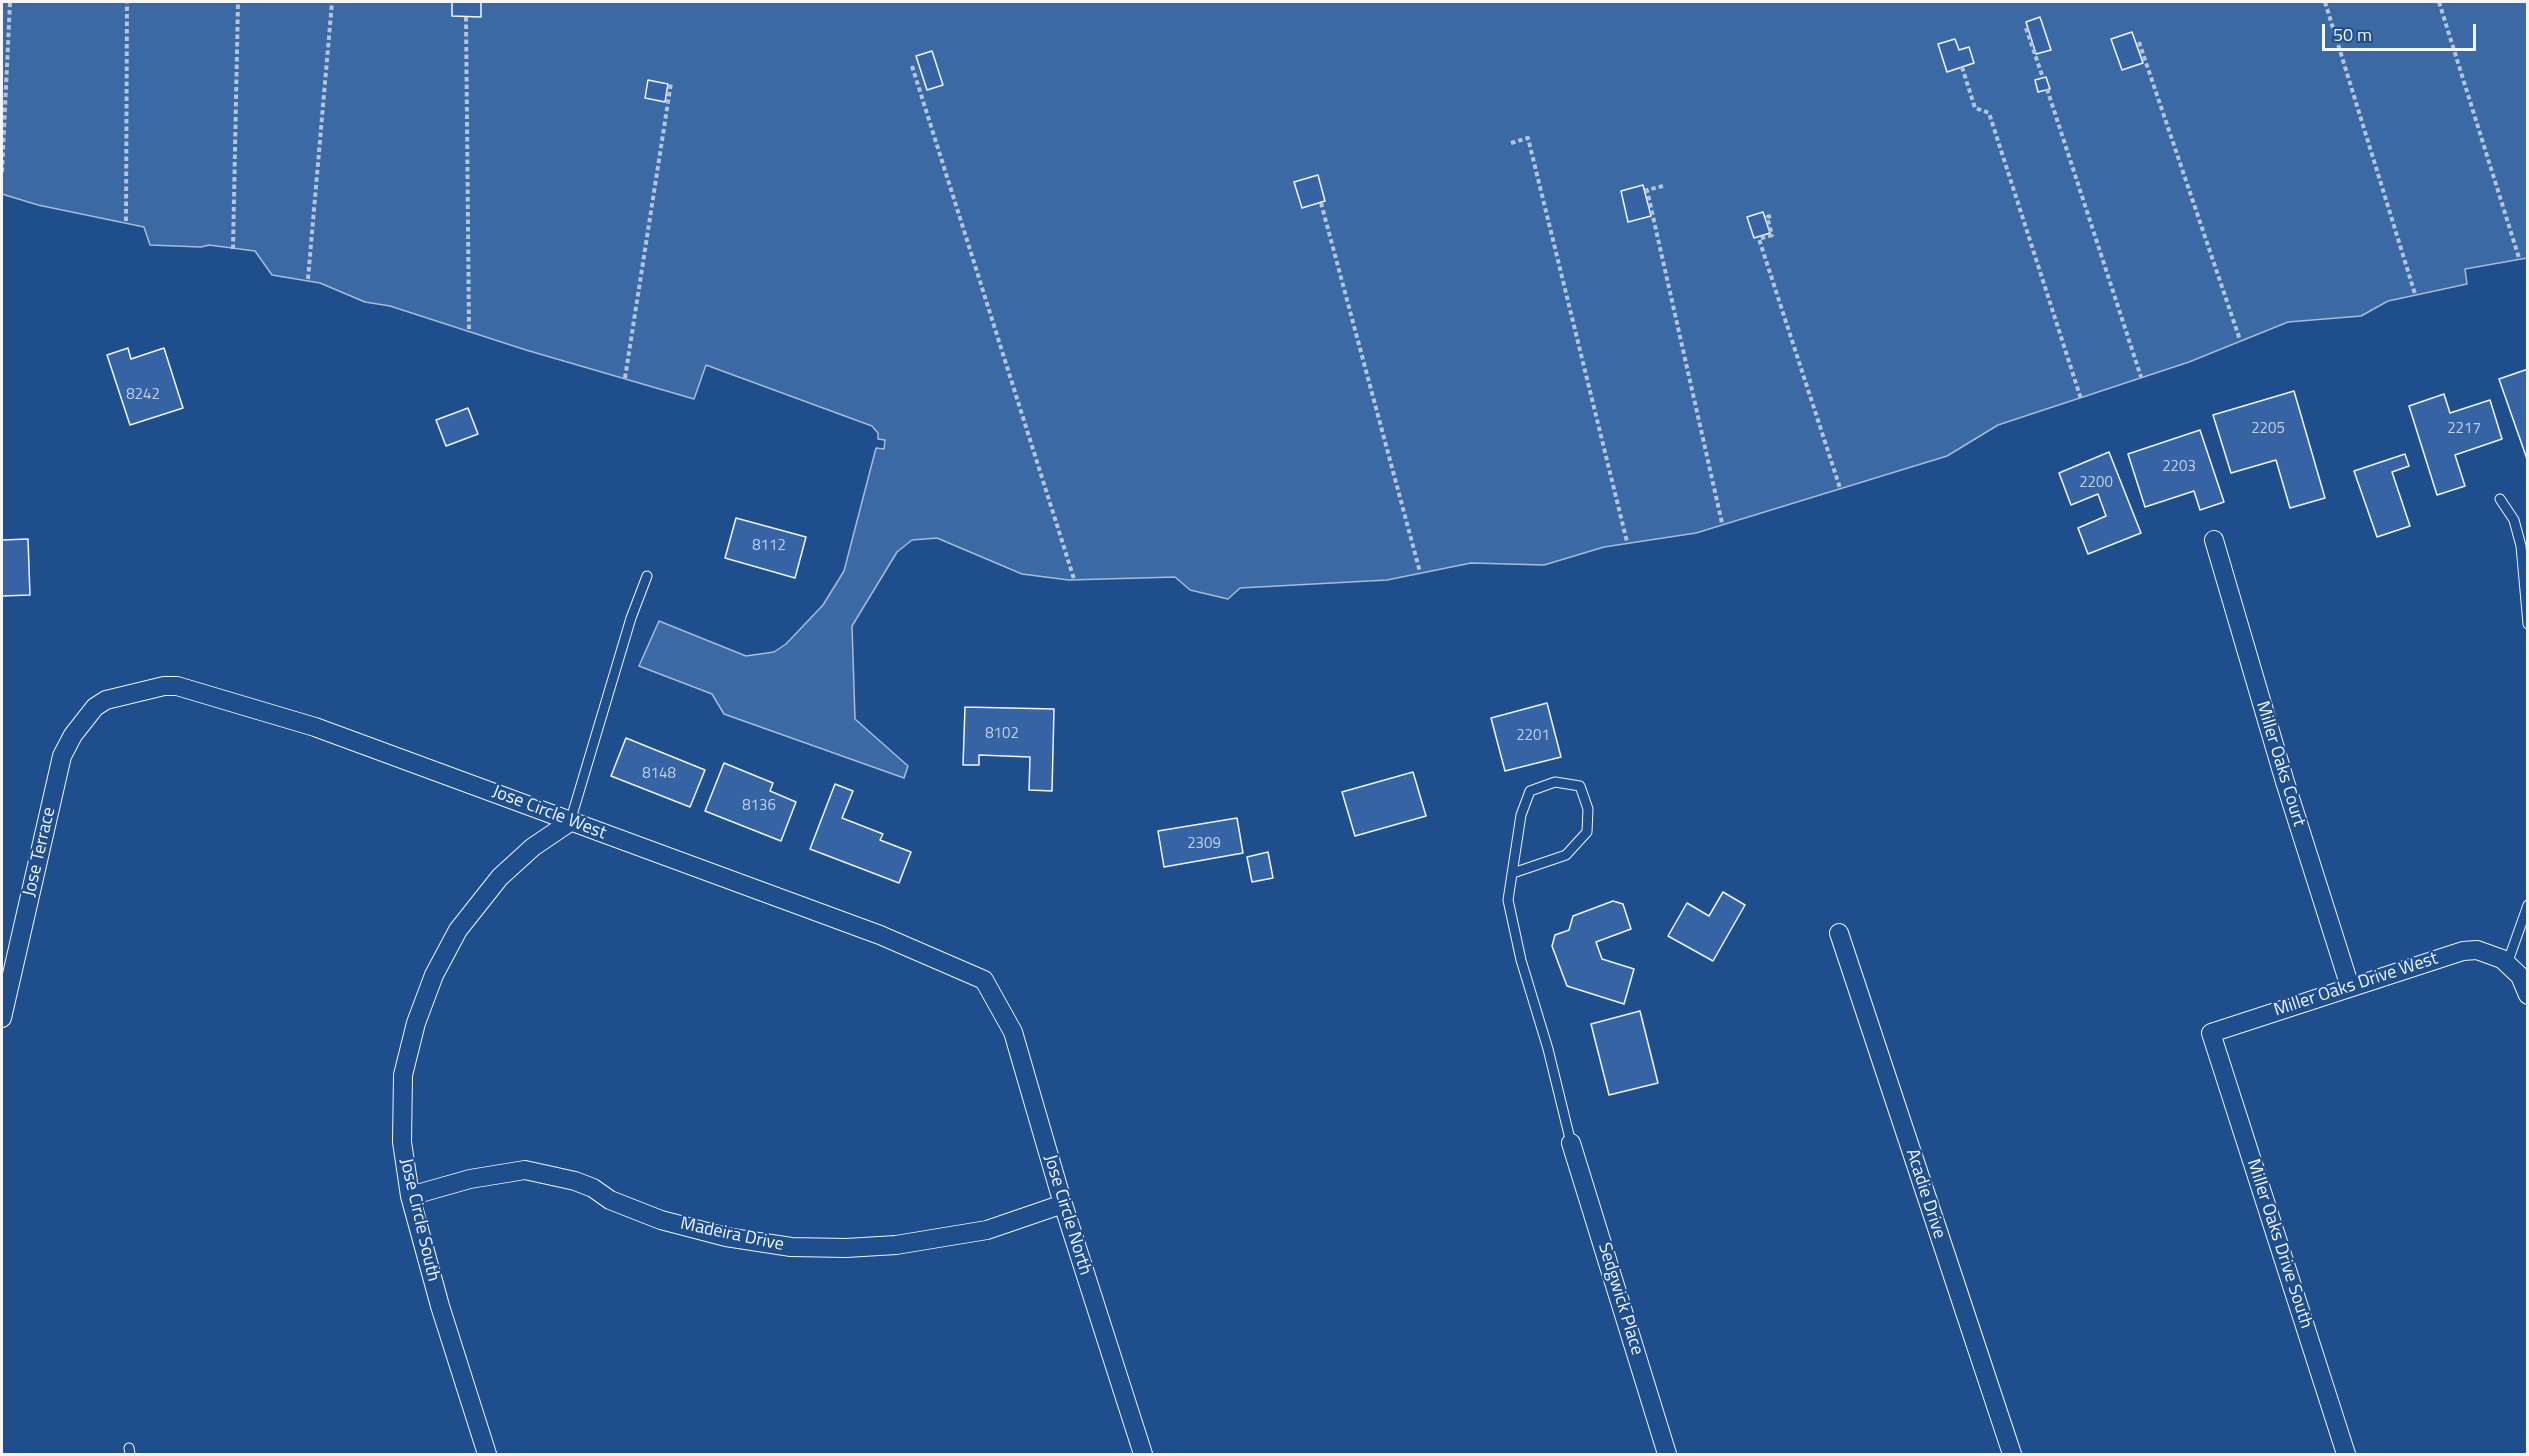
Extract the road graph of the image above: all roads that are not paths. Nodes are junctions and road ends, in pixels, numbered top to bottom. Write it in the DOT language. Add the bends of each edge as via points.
graph roads {
  1 [pos="2500,499"];
  2 [pos="2214,540"];
  3 [pos="647,576"];
  4 [pos="2528,624"];
  5 [pos="106,700"];
  6 [pos="570,822"];
  7 [pos="1513,873"];
  8 [pos="2528,905"];
  9 [pos="1839,933"];
  10 [pos="2505,962"];
  11 [pos="984,980"];
  12 [pos="2350,987"];
  13 [pos="2528,995"];
  14 [pos="2,1018"];
  15 [pos="2211,1033"];
  16 [pos="1571,1143"];
  17 [pos="410,1196"];
  18 [pos="1063,1204"];
  19 [pos="487,1455"];
  20 [pos="1143,1455"];
  21 [pos="1667,1455"];
  22 [pos="2012,1455"];
  23 [pos="2346,1455"];
  1 -- 4 [label="lane" via="2514,520 2521,546"];
  2 -- 12 [label="street, Miller Oaks Court" via="2284,782"];
  3 -- 6 [label="lane"];
  5 -- 6 [label="street, Jose Circle West" via="177,686 315,727"];
  5 -- 14 [label="street, Jose Terrace" via="83,720 62,756"];
  6 -- 11 [label="street, Jose Circle West" via="880,934"];
  6 -- 17 [label="street, Jose Circle South" via="533,847 500,877 458,930 434,975 403,1075 402,1142"];
  7 -- 7 [label="lane" via="1521,815 1530,791 1556,782 1580,786 1588,809 1587,832 1566,855"];
  7 -- 16 [label="lane" via="1508,900"];
  8 -- 10 [label="lane"];
  9 -- 22 [label="street, Acadie Drive"];
  10 -- 12 [label="street, Miller Oaks Drive West" via="2477,950 2463,951"];
  10 -- 13 [label="street" via="2520,976"];
  11 -- 18 [label="street, Jose Circle North" via="1013,1032"];
  12 -- 15 [label="street, Miller Oaks Drive West"];
  15 -- 23 [label="street, Miller Oaks Drive South"];
  16 -- 21 [label="street, Sedgwick Place"];
  17 -- 18 [label="street, Madeira Drive" via="470,1179 525,1170 575,1181 661,1220 791,1248 896,1245 987,1230"];
  17 -- 19 [label="street, Jose Circle South"];
  18 -- 20 [label="street, Jose Circle North"];
}
